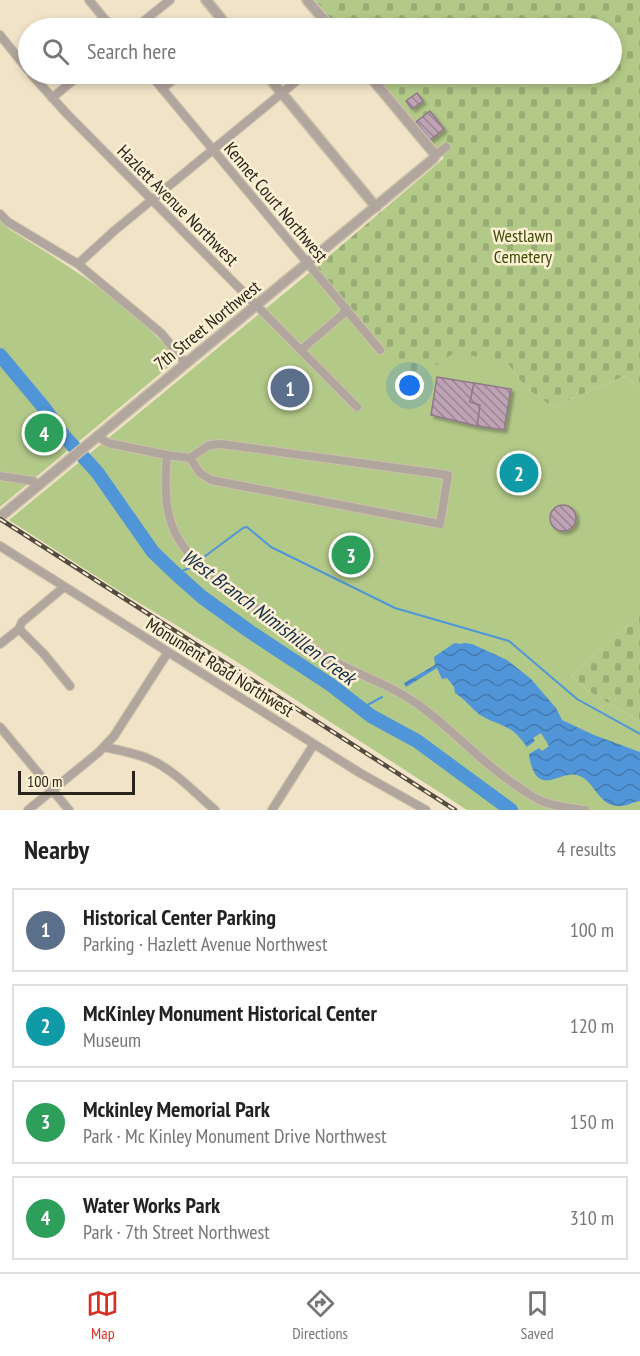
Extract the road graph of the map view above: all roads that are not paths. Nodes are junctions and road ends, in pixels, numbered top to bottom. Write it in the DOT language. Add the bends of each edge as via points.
graph roads {
  1 [pos="89,0"];
  2 [pos="171,0"];
  3 [pos="206,0"];
  4 [pos="307,0"];
  5 [pos="104,18"];
  6 [pos="148,18"];
  7 [pos="221,18"];
  8 [pos="322,18"];
  9 [pos="0,35"];
  10 [pos="18,58"];
  11 [pos="40,84"];
  12 [pos="69,84"];
  13 [pos="158,84"];
  14 [pos="168,84"];
  15 [pos="274,84"];
  16 [pos="293,84"];
  17 [pos="376,84"];
  18 [pos="162,89"];
  19 [pos="282,93"];
  20 [pos="52,98"];
  21 [pos="446,147"];
  22 [pos="213,149"];
  23 [pos="435,156"];
  24 [pos="152,200"];
  25 [pos="376,207"];
  26 [pos="0,214"];
  27 [pos="78,264"];
  28 [pos="307,264"];
  29 [pos="257,306"];
  30 [pos="346,308"];
  31 [pos="301,350"];
  32 [pos="380,350"];
  33 [pos="186,364"];
  34 [pos="357,407"];
  35 [pos="95,438"];
  36 [pos="167,455"];
  37 [pos="190,458"];
  38 [pos="0,476"];
  39 [pos="39,485"];
  40 [pos="0,517"];
  41 [pos="0,546"];
  42 [pos="64,586"];
  43 [pos="19,629"];
  44 [pos="0,645"];
  45 [pos="168,652"];
  46 [pos="70,686"];
  47 [pos="0,727"];
  48 [pos="314,744"];
  49 [pos="104,747"];
  50 [pos="52,789"];
  51 [pos="412,802"];
  52 [pos="28,810"];
  53 [pos="69,810"];
  54 [pos="215,810"];
  55 [pos="272,810"];
  56 [pos="407,810"];
  57 [pos="426,810"];
  58 [pos="585,810"];
  1 -- 5 [label="street"];
  2 -- 6 [label="street"];
  3 -- 7 [label="street"];
  4 -- 8 [label="street"];
  9 -- 10 [label="street"];
  11 -- 20 [label="street, Hazlett Avenue Northwest"];
  12 -- 20 [label="street"];
  13 -- 18 [label="street, Kennet Court Northwest"];
  14 -- 18 [label="street"];
  15 -- 19 [label="street"];
  16 -- 19 [label="street"];
  17 -- 23 [label="street"];
  18 -- 22 [label="street, Kennet Court Northwest"];
  19 -- 22 [label="street"];
  19 -- 25 [label="street"];
  20 -- 24 [label="street, Hazlett Avenue Northwest"];
  21 -- 23 [label="street"];
  22 -- 24 [label="street"];
  22 -- 28 [label="street, Kennet Court Northwest"];
  23 -- 25 [label="street, 7th Street Northwest"];
  24 -- 27 [label="street"];
  24 -- 29 [label="street, Hazlett Avenue Northwest"];
  25 -- 28 [label="street, 7th Street Northwest"];
  26 -- 27 [label="street"];
  27 -- 33 [label="street" via="162,333"];
  28 -- 29 [label="street, 7th Street Northwest"];
  28 -- 30 [label="street, Kennet Court Northwest"];
  29 -- 31 [label="street, Hazlett Avenue Northwest"];
  29 -- 33 [label="street, 7th Street Northwest"];
  30 -- 31 [label="street"];
  30 -- 32 [label="street, Kennet Court Northwest"];
  31 -- 34 [label="street, Hazlett Avenue Northwest"];
  33 -- 35 [label="street, 7th Street Northwest"];
  35 -- 36 [label="street"];
  35 -- 39 [label="street, 7th Street Northwest"];
  36 -- 37 [label="street"];
  36 -- 58 [label="street" via="168,516 178,539 204,570 326,657 416,703 501,775 532,796"];
  37 -- 37 [label="street" via="200,473 211,480 440,524 448,475 221,444 204,447"];
  38 -- 39 [label="street"];
  39 -- 40 [label="street, 7th Street Northwest"];
  41 -- 42 [label="street, Monument Road Northwest"];
  42 -- 43 [label="street"];
  42 -- 45 [label="street, Monument Road Northwest"];
  43 -- 44 [label="street"];
  43 -- 46 [label="street"];
  45 -- 48 [label="street, Monument Road Northwest"];
  45 -- 49 [label="street" via="122,726"];
  47 -- 50 [label="street"];
  48 -- 51 [label="street, Monument Road Northwest"];
  48 -- 55 [label="street"];
  49 -- 50 [label="street"];
  49 -- 54 [label="street" via="152,760"];
  50 -- 52 [label="street"];
  50 -- 53 [label="street"];
  51 -- 56 [label="street"];
  51 -- 57 [label="street, Monument Road Northwest"];
}
